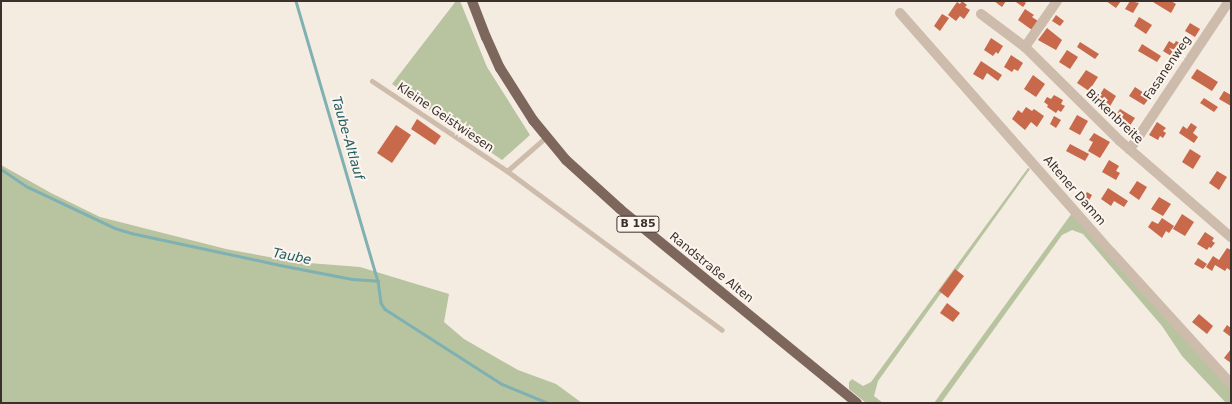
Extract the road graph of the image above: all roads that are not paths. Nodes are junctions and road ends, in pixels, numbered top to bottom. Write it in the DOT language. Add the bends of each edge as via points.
graph roads {
  1 [pos="472,1"];
  2 [pos="1057,1"];
  3 [pos="1229,1"];
  4 [pos="900,13"];
  5 [pos="981,14"];
  6 [pos="1026,47"];
  7 [pos="372,81"];
  8 [pos="546,137"];
  9 [pos="1129,148"];
  10 [pos="507,171"];
  11 [pos="1231,237"];
  12 [pos="722,330"];
  13 [pos="1231,384"];
  14 [pos="858,403"];
  1 -- 8 [label="main road, Randstraße Alten / B 185" via="500,68"];
  2 -- 6 [label="street"];
  3 -- 9 [label="street, Fasanenweg"];
  4 -- 13 [label="street, Altener Damm"];
  5 -- 6 [label="street, Birkenbreite"];
  6 -- 9 [label="street, Birkenbreite"];
  7 -- 10 [label="lane, Kleine Geistwiesen"];
  8 -- 10 [label="lane"];
  8 -- 14 [label="main road, Randstraße Alten / B 185" via="566,160 620,209"];
  9 -- 11 [label="street, Birkenbreite"];
  10 -- 12 [label="lane, Kleine Geistwiesen"];
}
